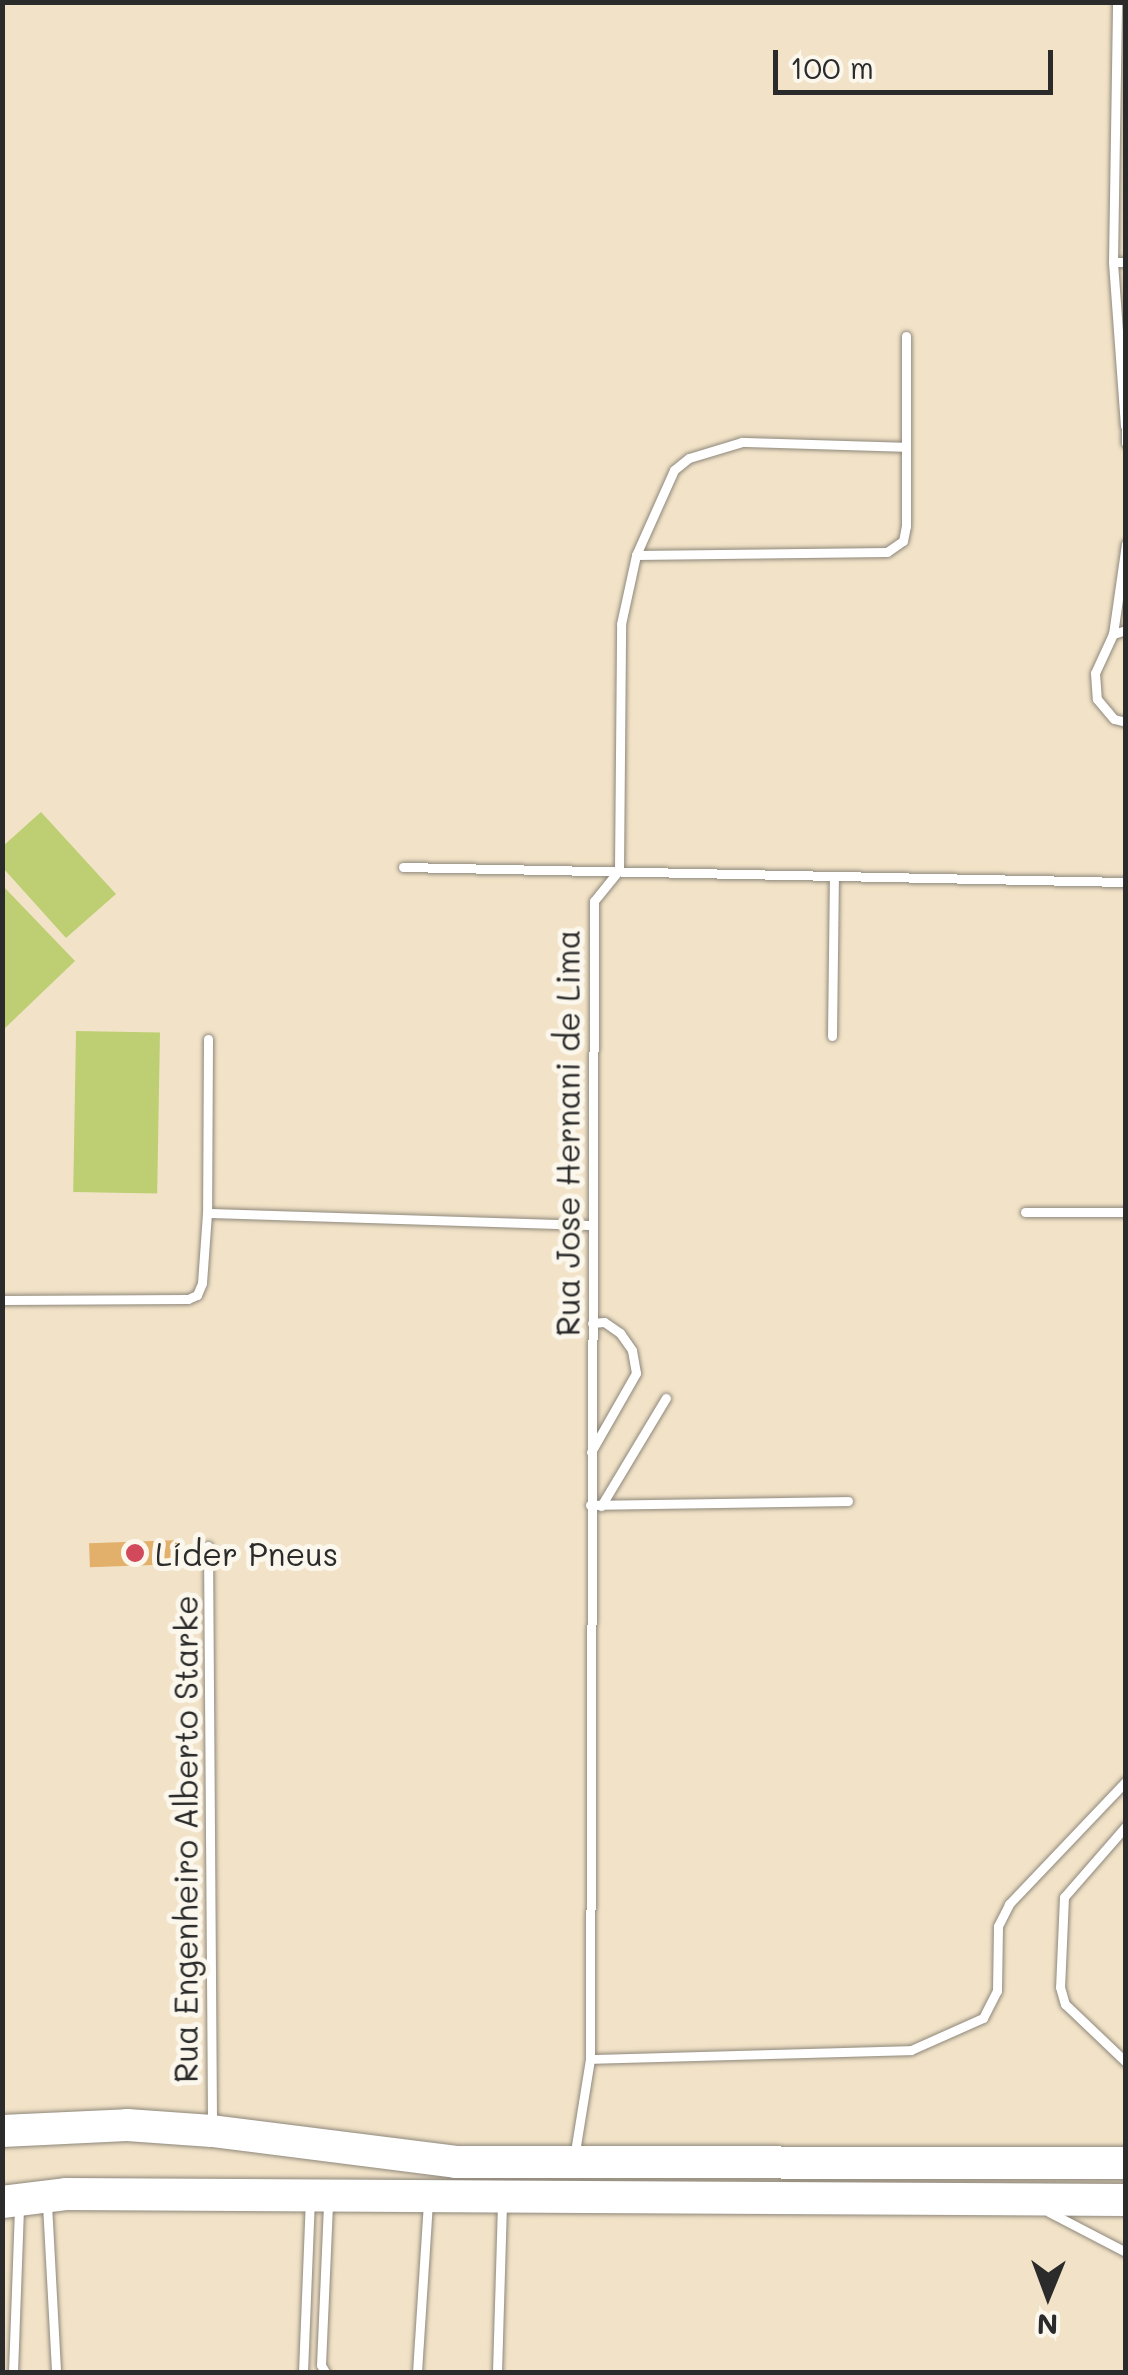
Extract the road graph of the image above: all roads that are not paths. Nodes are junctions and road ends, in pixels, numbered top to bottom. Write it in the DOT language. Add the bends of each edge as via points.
graph roads {
  1 [pos="1117,2"];
  2 [pos="1113,262"];
  3 [pos="1126,262"];
  4 [pos="906,336"];
  5 [pos="1125,426"];
  6 [pos="1126,443"];
  7 [pos="906,447"];
  8 [pos="1126,544"];
  9 [pos="636,555"];
  10 [pos="1126,630"];
  11 [pos="1113,634"];
  12 [pos="1126,722"];
  13 [pos="403,867"];
  14 [pos="618,870"];
  15 [pos="834,877"];
  16 [pos="1126,882"];
  17 [pos="832,1036"];
  18 [pos="208,1039"];
  19 [pos="1025,1212"];
  20 [pos="1126,1212"];
  21 [pos="207,1214"];
  22 [pos="592,1225"];
  23 [pos="2,1300"];
  24 [pos="592,1324"];
  25 [pos="666,1398"];
  26 [pos="590,1455"];
  27 [pos="848,1501"];
  28 [pos="596,1505"];
  29 [pos="208,1546"];
  30 [pos="1126,1781"];
  31 [pos="1126,1826"];
  32 [pos="590,2059"];
  33 [pos="1126,2062"];
  34 [pos="2,2130"];
  35 [pos="212,2131"];
  36 [pos="574,2162"];
  37 [pos="1126,2163"];
  38 [pos="319,2196"];
  39 [pos="429,2196"];
  40 [pos="502,2196"];
  41 [pos="23,2199"];
  42 [pos="1025,2199"];
  43 [pos="1126,2200"];
  44 [pos="1126,2252"];
  45 [pos="13,2372"];
  46 [pos="56,2372"];
  47 [pos="303,2372"];
  48 [pos="326,2372"];
  49 [pos="418,2372"];
  50 [pos="497,2372"];
  1 -- 2 [label="lane"];
  2 -- 3 [label="lane"];
  2 -- 5 [label="lane"];
  4 -- 7 [label="lane"];
  5 -- 6 [label="lane"];
  7 -- 9 [label="lane, Rua Jose Hernani de Lima" via="742,442 710,449 674,470"];
  7 -- 9 [label="lane" via="906,526 903,541 886,552"];
  8 -- 11 [label="lane"];
  9 -- 14 [label="lane, Rua Jose Hernani de Lima" via="621,624"];
  10 -- 11 [label="lane"];
  11 -- 12 [label="lane" via="1095,673 1098,698 1114,719"];
  13 -- 14 [label="lane"];
  14 -- 15 [label="lane"];
  14 -- 22 [label="lane, Rua Jose Hernani de Lima" via="594,901"];
  15 -- 16 [label="lane"];
  15 -- 17 [label="lane"];
  18 -- 21 [label="lane"];
  19 -- 20 [label="lane"];
  21 -- 22 [label="lane"];
  21 -- 23 [label="lane" via="202,1283 188,1299"];
  22 -- 24 [label="lane, Rua Jose Hernani de Lima"];
  24 -- 26 [label="lane, Rua Jose Hernani de Lima"];
  24 -- 26 [label="lane" via="604,1322 620,1333 636,1374"];
  25 -- 28 [label="lane"];
  26 -- 28 [label="lane, Rua Jose Hernani de Lima"];
  27 -- 28 [label="lane"];
  28 -- 32 [label="lane, Rua Jose Hernani de Lima"];
  29 -- 35 [label="lane, Rua Engenheiro Alberto Starke"];
  30 -- 32 [label="lane" via="1009,1904 998,1926 997,1991 983,2018 911,2050"];
  31 -- 33 [label="lane" via="1064,1896 1060,1987 1066,2004"];
  32 -- 36 [label="lane, Rua Jose Hernani de Lima"];
  34 -- 35 [label="highway" via="126,2125"];
  35 -- 36 [label="highway" via="456,2162"];
  36 -- 37 [label="highway"];
  38 -- 39 [label="highway"];
  38 -- 41 [label="highway"];
  38 -- 47 [label="lane"];
  38 -- 48 [label="lane"];
  39 -- 40 [label="highway"];
  39 -- 49 [label="lane"];
  40 -- 42 [label="highway"];
  40 -- 50 [label="lane"];
  41 -- 45 [label="lane"];
  41 -- 46 [label="lane"];
  42 -- 43 [label="highway"];
  42 -- 44 [label="lane"];
}
